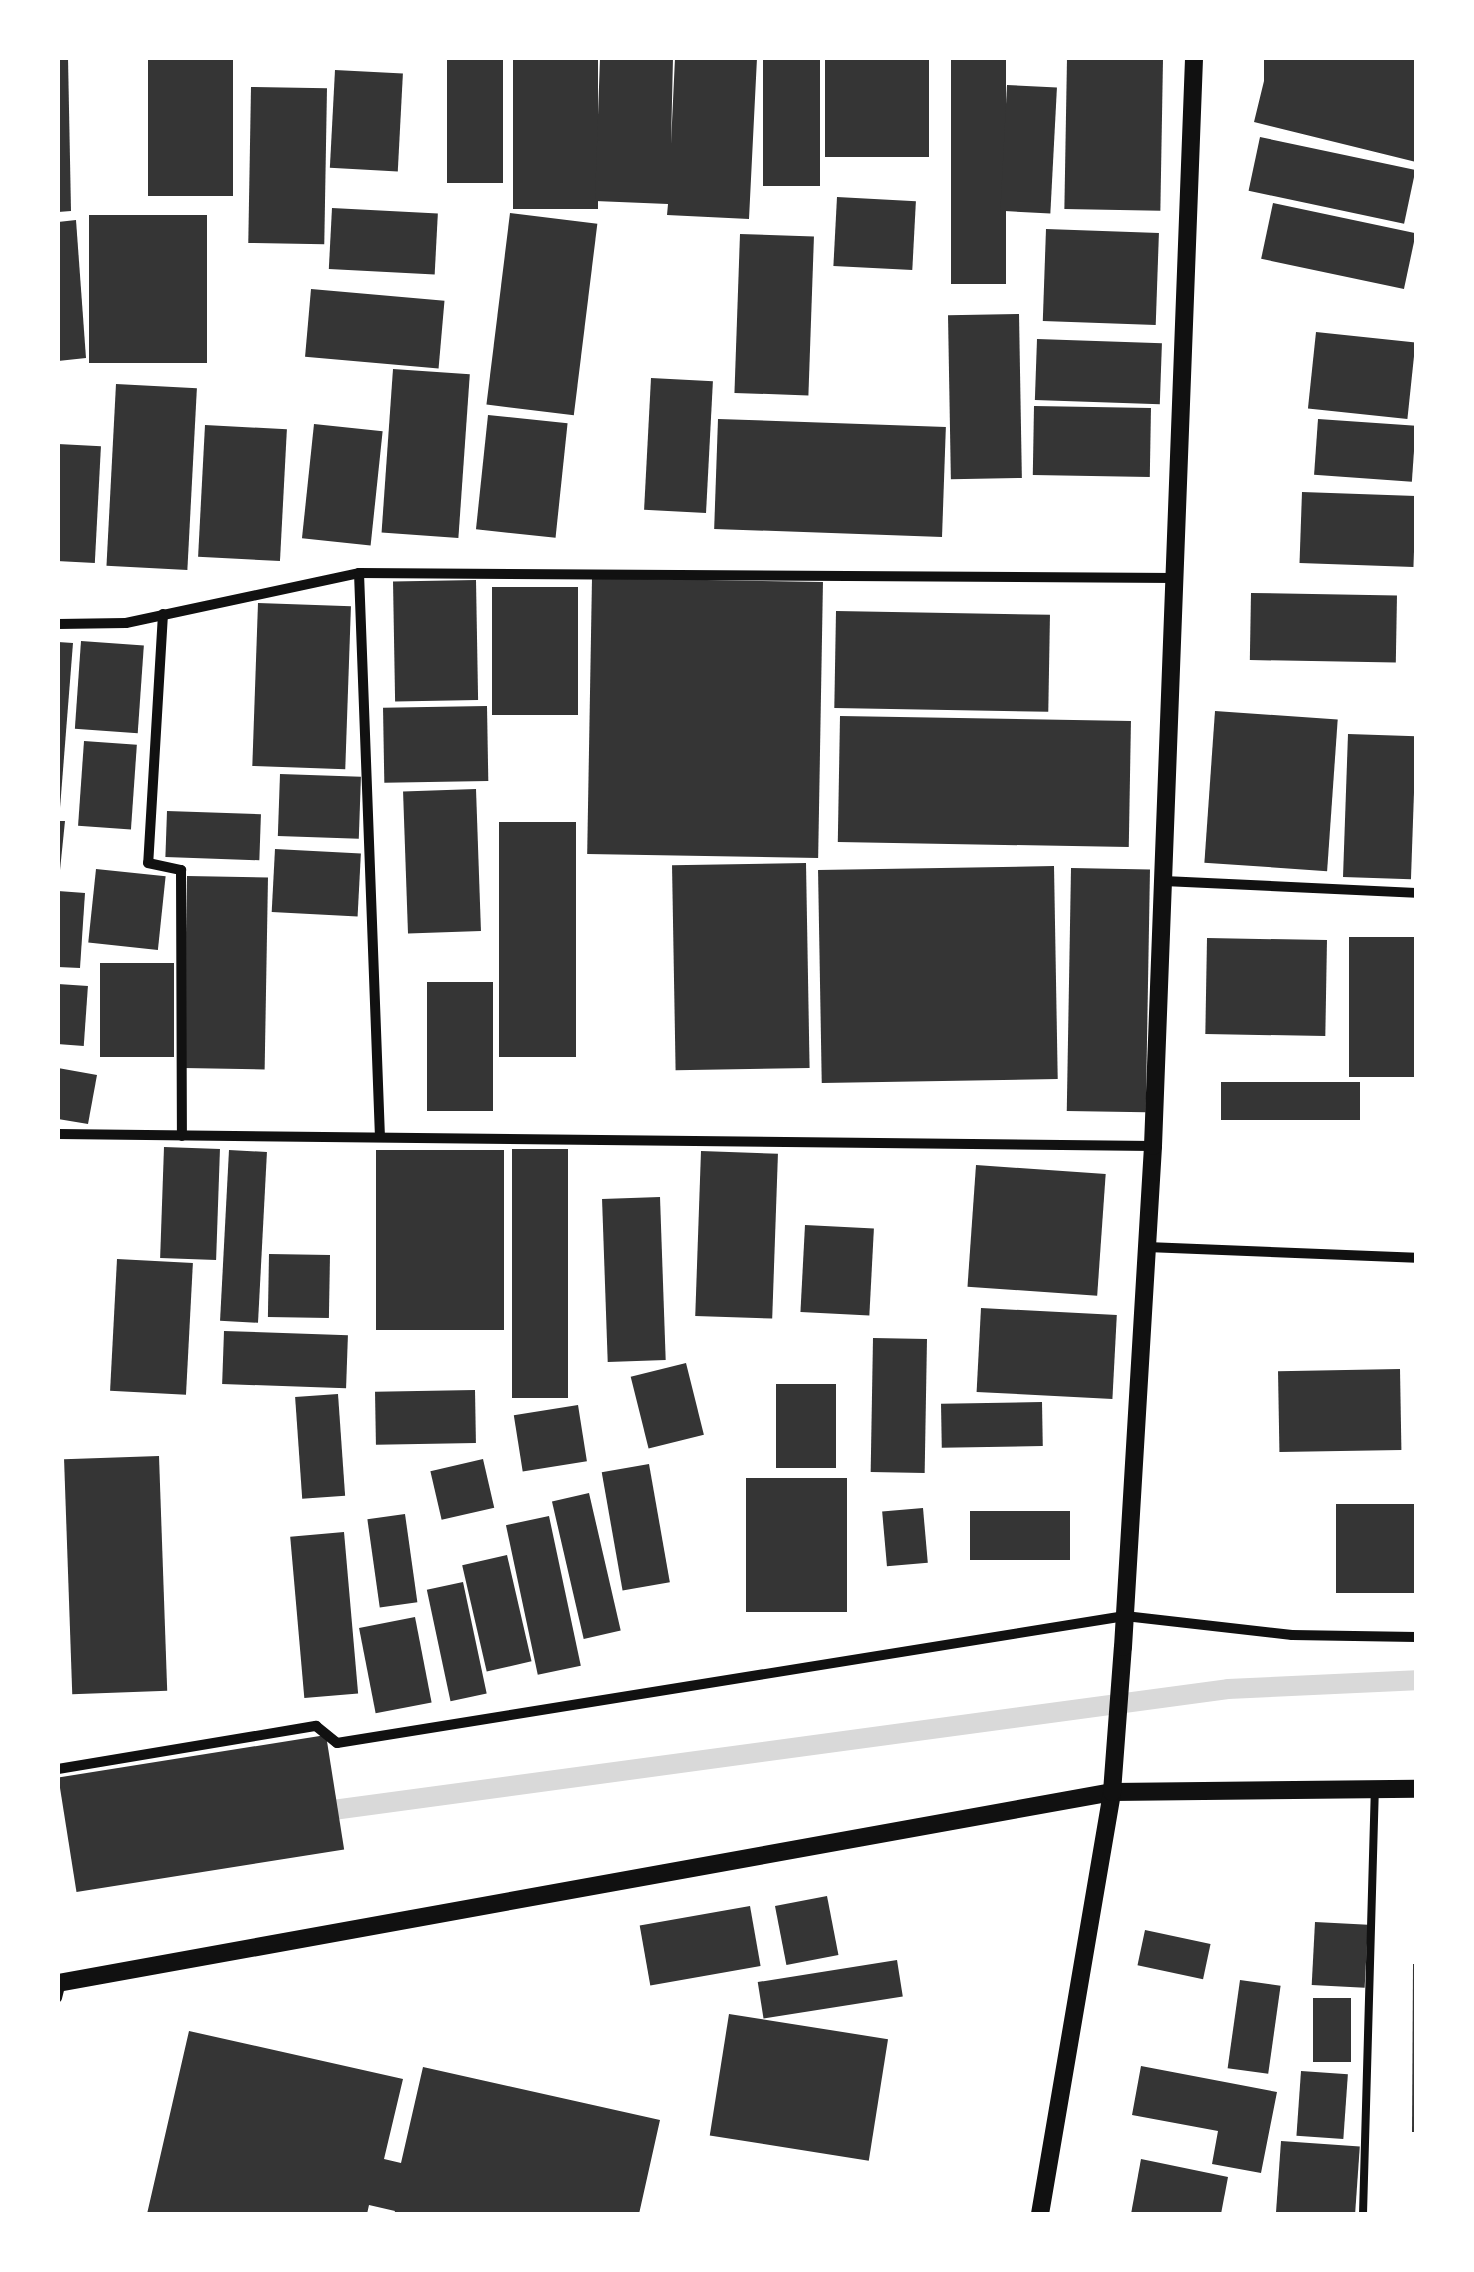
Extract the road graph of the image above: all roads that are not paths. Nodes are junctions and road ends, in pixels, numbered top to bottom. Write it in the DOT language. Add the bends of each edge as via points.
graph roads {
  1 [pos="1194,58"];
  2 [pos="360,574"];
  3 [pos="1174,578"];
  4 [pos="163,614"];
  5 [pos="58,624"];
  6 [pos="1164,882"];
  7 [pos="1416,893"];
  8 [pos="58,1134"];
  9 [pos="182,1136"];
  10 [pos="380,1137"];
  11 [pos="1153,1146"];
  12 [pos="1146,1247"];
  13 [pos="1416,1258"];
  14 [pos="1125,1616"];
  15 [pos="1416,1637"];
  16 [pos="58,1769"];
  17 [pos="1416,1789"];
  18 [pos="1375,1790"];
  19 [pos="1112,1792"];
  20 [pos="59,1988"];
  21 [pos="1040,2214"];
  22 [pos="1364,2214"];
  1 -- 3 [label="street"];
  2 -- 3 [label="street"];
  2 -- 4 [label="street"];
  2 -- 10 [label="street"];
  3 -- 6 [label="street"];
  4 -- 5 [label="street" via="126,623"];
  4 -- 9 [label="street" via="148,863 180,870"];
  6 -- 7 [label="street"];
  6 -- 11 [label="street"];
  8 -- 9 [label="street"];
  9 -- 10 [label="street"];
  10 -- 11 [label="street"];
  11 -- 12 [label="street"];
  12 -- 13 [label="street"];
  12 -- 14 [label="street"];
  14 -- 15 [label="street" via="1292,1636"];
  14 -- 16 [label="street" via="337,1744 316,1726"];
  14 -- 19 [label="street"];
  17 -- 18 [label="street"];
  18 -- 19 [label="street"];
  18 -- 22 [label="lane"];
  19 -- 20 [label="street"];
  19 -- 21 [label="street"];
}
